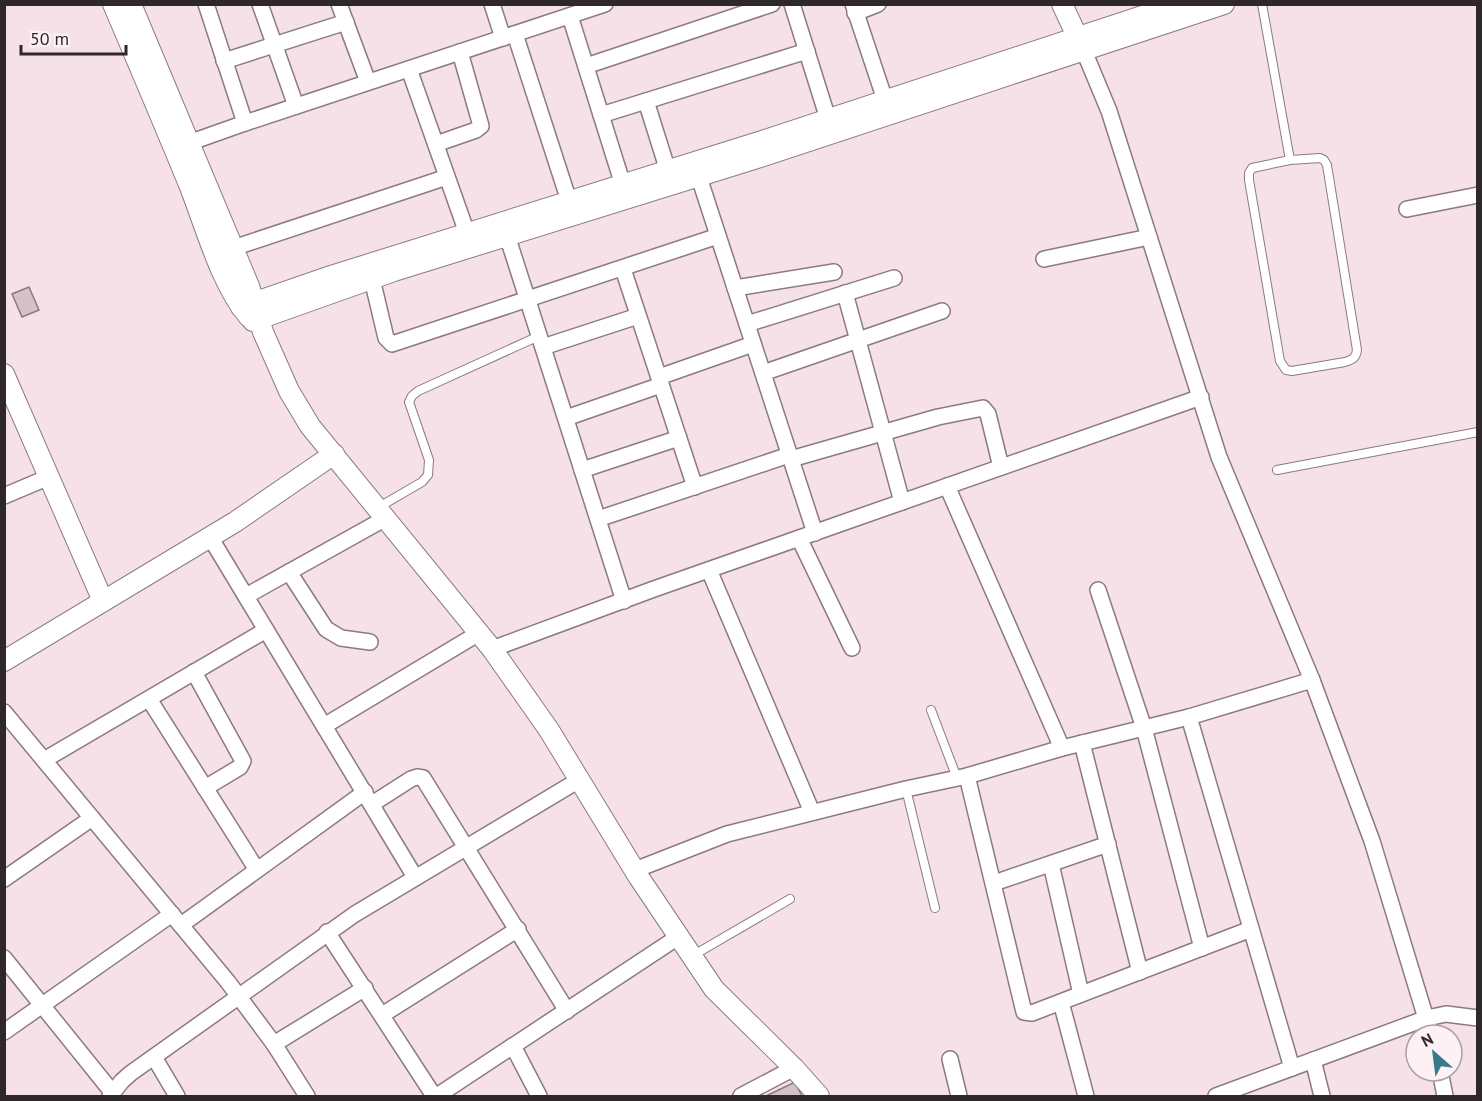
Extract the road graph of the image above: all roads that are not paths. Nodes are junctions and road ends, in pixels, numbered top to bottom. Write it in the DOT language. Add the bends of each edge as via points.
graph roads {
  1 [pos="113,4"];
  2 [pos="131,4"];
  3 [pos="206,4"];
  4 [pos="260,4"];
  5 [pos="339,4"];
  6 [pos="492,4"];
  7 [pos="605,4"];
  8 [pos="772,4"];
  9 [pos="792,4"];
  10 [pos="878,4"];
  11 [pos="1062,4"];
  12 [pos="1179,4"];
  13 [pos="1224,4"];
  14 [pos="1262,4"];
  15 [pos="854,9"];
  16 [pos="570,16"];
  17 [pos="346,22"];
  18 [pos="509,36"];
  19 [pos="1081,44"];
  20 [pos="274,45"];
  21 [pos="807,51"];
  22 [pos="460,52"];
  23 [pos="224,61"];
  24 [pos="586,66"];
  25 [pos="409,69"];
  26 [pos="368,82"];
  27 [pos="646,101"];
  28 [pos="296,106"];
  29 [pos="887,108"];
  30 [pos="601,115"];
  31 [pos="828,120"];
  32 [pos="244,123"];
  33 [pos="436,144"];
  34 [pos="181,146"];
  35 [pos="1290,160"];
  36 [pos="697,169"];
  37 [pos="668,171"];
  38 [pos="447,177"];
  39 [pos="623,185"];
  40 [pos="1478,195"];
  41 [pos="569,201"];
  42 [pos="1407,209"];
  43 [pos="505,229"];
  44 [pos="467,233"];
  45 [pos="718,236"];
  46 [pos="1149,237"];
  47 [pos="233,248"];
  48 [pos="1044,259"];
  49 [pos="623,269"];
  50 [pos="834,272"];
  51 [pos="894,278"];
  52 [pos="372,279"];
  53 [pos="735,288"];
  54 [pos="845,293"];
  55 [pos="528,299"];
  56 [pos="942,312"];
  57 [pos="254,316"];
  58 [pos="638,316"];
  59 [pos="747,324"];
  60 [pos="858,340"];
  61 [pos="541,341"];
  62 [pos="753,345"];
  63 [pos="763,373"];
  64 [pos="4,374"];
  65 [pos="660,381"];
  66 [pos="1201,397"];
  67 [pos="566,418"];
  68 [pos="884,432"];
  69 [pos="1478,432"];
  70 [pos="679,438"];
  71 [pos="334,454"];
  72 [pos="790,457"];
  73 [pos="1001,467"];
  74 [pos="582,470"];
  75 [pos="1277,470"];
  76 [pos="49,477"];
  77 [pos="947,486"];
  78 [pos="695,487"];
  79 [pos="4,496"];
  80 [pos="902,502"];
  81 [pos="382,513"];
  82 [pos="598,519"];
  83 [pos="814,533"];
  84 [pos="210,537"];
  85 [pos="800,538"];
  86 [pos="709,570"];
  87 [pos="289,572"];
  88 [pos="1098,590"];
  89 [pos="246,596"];
  90 [pos="103,601"];
  91 [pos="624,601"];
  92 [pos="266,630"];
  93 [pos="479,633"];
  94 [pos="370,642"];
  95 [pos="852,648"];
  96 [pos="492,649"];
  97 [pos="4,661"];
  98 [pos="194,672"];
  99 [pos="1312,680"];
  100 [pos="149,699"];
  101 [pos="931,710"];
  102 [pos="4,712"];
  103 [pos="1189,717"];
  104 [pos="324,726"];
  105 [pos="1144,728"];
  106 [pos="1082,743"];
  107 [pos="1062,748"];
  108 [pos="45,760"];
  109 [pos="962,777"];
  110 [pos="579,780"];
  111 [pos="205,788"];
  112 [pos="906,789"];
  113 [pos="368,798"];
  114 [pos="812,812"];
  115 [pos="93,818"];
  116 [pos="1108,844"];
  117 [pos="467,847"];
  118 [pos="1051,864"];
  119 [pos="257,870"];
  120 [pos="635,870"];
  121 [pos="415,877"];
  122 [pos="4,879"];
  123 [pos="994,883"];
  124 [pos="790,899"];
  125 [pos="935,908"];
  126 [pos="176,919"];
  127 [pos="518,929"];
  128 [pos="1251,929"];
  129 [pos="327,932"];
  130 [pos="678,937"];
  131 [pos="1202,948"];
  132 [pos="691,957"];
  133 [pos="4,958"];
  134 [pos="1140,972"];
  135 [pos="365,988"];
  136 [pos="1081,994"];
  137 [pos="238,996"];
  138 [pos="1061,1002"];
  139 [pos="43,1006"];
  140 [pos="567,1011"];
  141 [pos="382,1015"];
  142 [pos="1427,1018"];
  143 [pos="1478,1018"];
  144 [pos="1428,1023"];
  145 [pos="4,1032"];
  146 [pos="274,1044"];
  147 [pos="513,1046"];
  148 [pos="154,1057"];
  149 [pos="950,1059"];
  150 [pos="1313,1060"];
  151 [pos="794,1068"];
  152 [pos="1292,1068"];
  153 [pos="111,1094"];
  154 [pos="177,1096"];
  155 [pos="307,1096"];
  156 [pos="435,1096"];
  157 [pos="539,1096"];
  158 [pos="741,1096"];
  159 [pos="819,1096"];
  160 [pos="959,1096"];
  161 [pos="1086,1096"];
  162 [pos="1216,1096"];
  163 [pos="1322,1096"];
  1 -- 34 [label="street"];
  2 -- 34 [label="street"];
  3 -- 23 [label="street"];
  4 -- 20 [label="street"];
  5 -- 17 [label="street"];
  6 -- 18 [label="street"];
  7 -- 16 [label="street"];
  8 -- 24 [label="street"];
  9 -- 21 [label="street"];
  10 -- 15 [label="street"];
  11 -- 19 [label="street"];
  12 -- 19 [label="street"];
  13 -- 19 [label="street"];
  14 -- 35 [label="lane"];
  15 -- 29 [label="street"];
  16 -- 18 [label="street"];
  16 -- 24 [label="street"];
  17 -- 20 [label="street"];
  17 -- 26 [label="street"];
  18 -- 22 [label="street"];
  18 -- 41 [label="street"];
  19 -- 29 [label="street"];
  19 -- 46 [label="street" via="1109,111"];
  20 -- 23 [label="street"];
  20 -- 28 [label="street"];
  21 -- 27 [label="street"];
  21 -- 31 [label="street"];
  22 -- 25 [label="street"];
  22 -- 33 [label="street" via="481,126"];
  23 -- 32 [label="street"];
  24 -- 30 [label="street"];
  25 -- 26 [label="street"];
  25 -- 33 [label="street"];
  26 -- 28 [label="street"];
  27 -- 30 [label="street"];
  27 -- 37 [label="street"];
  28 -- 32 [label="street"];
  29 -- 31 [label="street"];
  29 -- 36 [label="street"];
  30 -- 39 [label="street"];
  31 -- 36 [label="street"];
  32 -- 34 [label="street"];
  33 -- 38 [label="street"];
  34 -- 47 [label="street"];
  34 -- 57 [label="street" via="226,279"];
  35 -- 35 [label="lane" via="1259,165 1249,173 1280,361 1286,370 1292,371 1352,360 1357,350 1327,165 1320,158"];
  36 -- 37 [label="street"];
  36 -- 43 [label="street"];
  36 -- 45 [label="street"];
  37 -- 39 [label="street"];
  38 -- 44 [label="street"];
  38 -- 47 [label="street"];
  39 -- 41 [label="street"];
  40 -- 42 [label="street"];
  41 -- 43 [label="street"];
  43 -- 44 [label="street"];
  43 -- 52 [label="street"];
  43 -- 55 [label="street"];
  44 -- 57 [label="street"];
  45 -- 49 [label="street"];
  45 -- 53 [label="street"];
  46 -- 48 [label="street"];
  46 -- 66 [label="street"];
  47 -- 57 [label="street"];
  49 -- 55 [label="street"];
  49 -- 58 [label="street"];
  50 -- 53 [label="street"];
  51 -- 54 [label="street"];
  52 -- 55 [label="street" via="386,338 392,344"];
  52 -- 57 [label="street"];
  53 -- 59 [label="street"];
  54 -- 59 [label="street"];
  54 -- 60 [label="street"];
  55 -- 61 [label="street"];
  56 -- 60 [label="street"];
  57 -- 71 [label="street" via="299,409"];
  58 -- 61 [label="street"];
  58 -- 65 [label="street"];
  59 -- 62 [label="street"];
  60 -- 63 [label="street"];
  60 -- 68 [label="street"];
  61 -- 67 [label="street"];
  61 -- 81 [label="lane" via="412,396 409,402 429,460 428,475"];
  62 -- 63 [label="street"];
  62 -- 65 [label="street"];
  63 -- 72 [label="street"];
  64 -- 76 [label="street"];
  65 -- 67 [label="street"];
  65 -- 70 [label="street"];
  66 -- 73 [label="street"];
  66 -- 99 [label="street" via="1219,458"];
  67 -- 74 [label="street"];
  68 -- 72 [label="street"];
  68 -- 73 [label="street" via="983,408 988,414"];
  68 -- 80 [label="street"];
  69 -- 75 [label="lane"];
  70 -- 74 [label="street"];
  70 -- 78 [label="street"];
  71 -- 81 [label="street"];
  71 -- 84 [label="street"];
  72 -- 78 [label="street"];
  72 -- 83 [label="street"];
  73 -- 77 [label="street"];
  74 -- 82 [label="street"];
  76 -- 79 [label="street"];
  76 -- 90 [label="street"];
  77 -- 80 [label="street"];
  77 -- 107 [label="street"];
  78 -- 82 [label="street"];
  80 -- 83 [label="street"];
  81 -- 87 [label="street"];
  81 -- 93 [label="street"];
  82 -- 91 [label="street"];
  83 -- 85 [label="street"];
  84 -- 89 [label="street"];
  84 -- 90 [label="street"];
  85 -- 86 [label="street"];
  85 -- 95 [label="street"];
  86 -- 91 [label="street"];
  86 -- 114 [label="street"];
  87 -- 89 [label="street"];
  87 -- 94 [label="street" via="326,629 341,638"];
  88 -- 105 [label="street"];
  89 -- 92 [label="street"];
  90 -- 97 [label="street"];
  91 -- 96 [label="street"];
  92 -- 98 [label="street"];
  92 -- 104 [label="street"];
  93 -- 96 [label="street"];
  93 -- 104 [label="street"];
  96 -- 110 [label="street"];
  98 -- 100 [label="street"];
  98 -- 111 [label="street" via="243,761 240,767"];
  99 -- 103 [label="street"];
  99 -- 142 [label="street" via="1372,841"];
  100 -- 108 [label="street"];
  100 -- 111 [label="street"];
  101 -- 109 [label="lane"];
  102 -- 108 [label="street"];
  103 -- 105 [label="street"];
  103 -- 128 [label="street"];
  104 -- 113 [label="street"];
  105 -- 106 [label="street"];
  105 -- 131 [label="street"];
  106 -- 107 [label="street"];
  106 -- 116 [label="street"];
  107 -- 109 [label="street"];
  108 -- 115 [label="street"];
  109 -- 112 [label="street"];
  109 -- 123 [label="street"];
  110 -- 117 [label="street"];
  110 -- 120 [label="street"];
  111 -- 119 [label="street"];
  112 -- 114 [label="street"];
  112 -- 125 [label="lane"];
  113 -- 117 [label="street" via="411,779 423,778"];
  113 -- 119 [label="street"];
  113 -- 121 [label="street"];
  114 -- 120 [label="street" via="727,834"];
  115 -- 122 [label="street"];
  115 -- 126 [label="street"];
  116 -- 118 [label="street"];
  116 -- 134 [label="street"];
  117 -- 121 [label="street"];
  117 -- 127 [label="street"];
  118 -- 123 [label="street"];
  118 -- 136 [label="street"];
  119 -- 126 [label="street"];
  120 -- 130 [label="street"];
  121 -- 129 [label="street"];
  123 -- 138 [label="street" via="1024,1012 1032,1013"];
  124 -- 132 [label="lane"];
  126 -- 137 [label="street"];
  126 -- 139 [label="street"];
  127 -- 140 [label="street"];
  127 -- 141 [label="street"];
  128 -- 131 [label="street"];
  128 -- 152 [label="street"];
  129 -- 135 [label="street"];
  129 -- 137 [label="street"];
  130 -- 132 [label="street"];
  130 -- 140 [label="street"];
  131 -- 134 [label="street"];
  132 -- 151 [label="street" via="714,989"];
  133 -- 139 [label="street"];
  134 -- 136 [label="street"];
  135 -- 141 [label="street"];
  135 -- 146 [label="street"];
  136 -- 138 [label="street"];
  137 -- 146 [label="street"];
  137 -- 148 [label="street"];
  138 -- 161 [label="street"];
  139 -- 145 [label="street"];
  139 -- 153 [label="street"];
  140 -- 147 [label="street"];
  141 -- 156 [label="street"];
  142 -- 143 [label="street" via="1446,1014"];
  142 -- 144 [label="street"];
  142 -- 150 [label="street"];
  146 -- 155 [label="street"];
  147 -- 156 [label="street"];
  147 -- 157 [label="street"];
  148 -- 153 [label="street"];
  148 -- 154 [label="street"];
  149 -- 160 [label="street"];
  150 -- 152 [label="street"];
  150 -- 163 [label="street"];
  151 -- 158 [label="street"];
  151 -- 159 [label="street"];
  152 -- 162 [label="street"];
}
